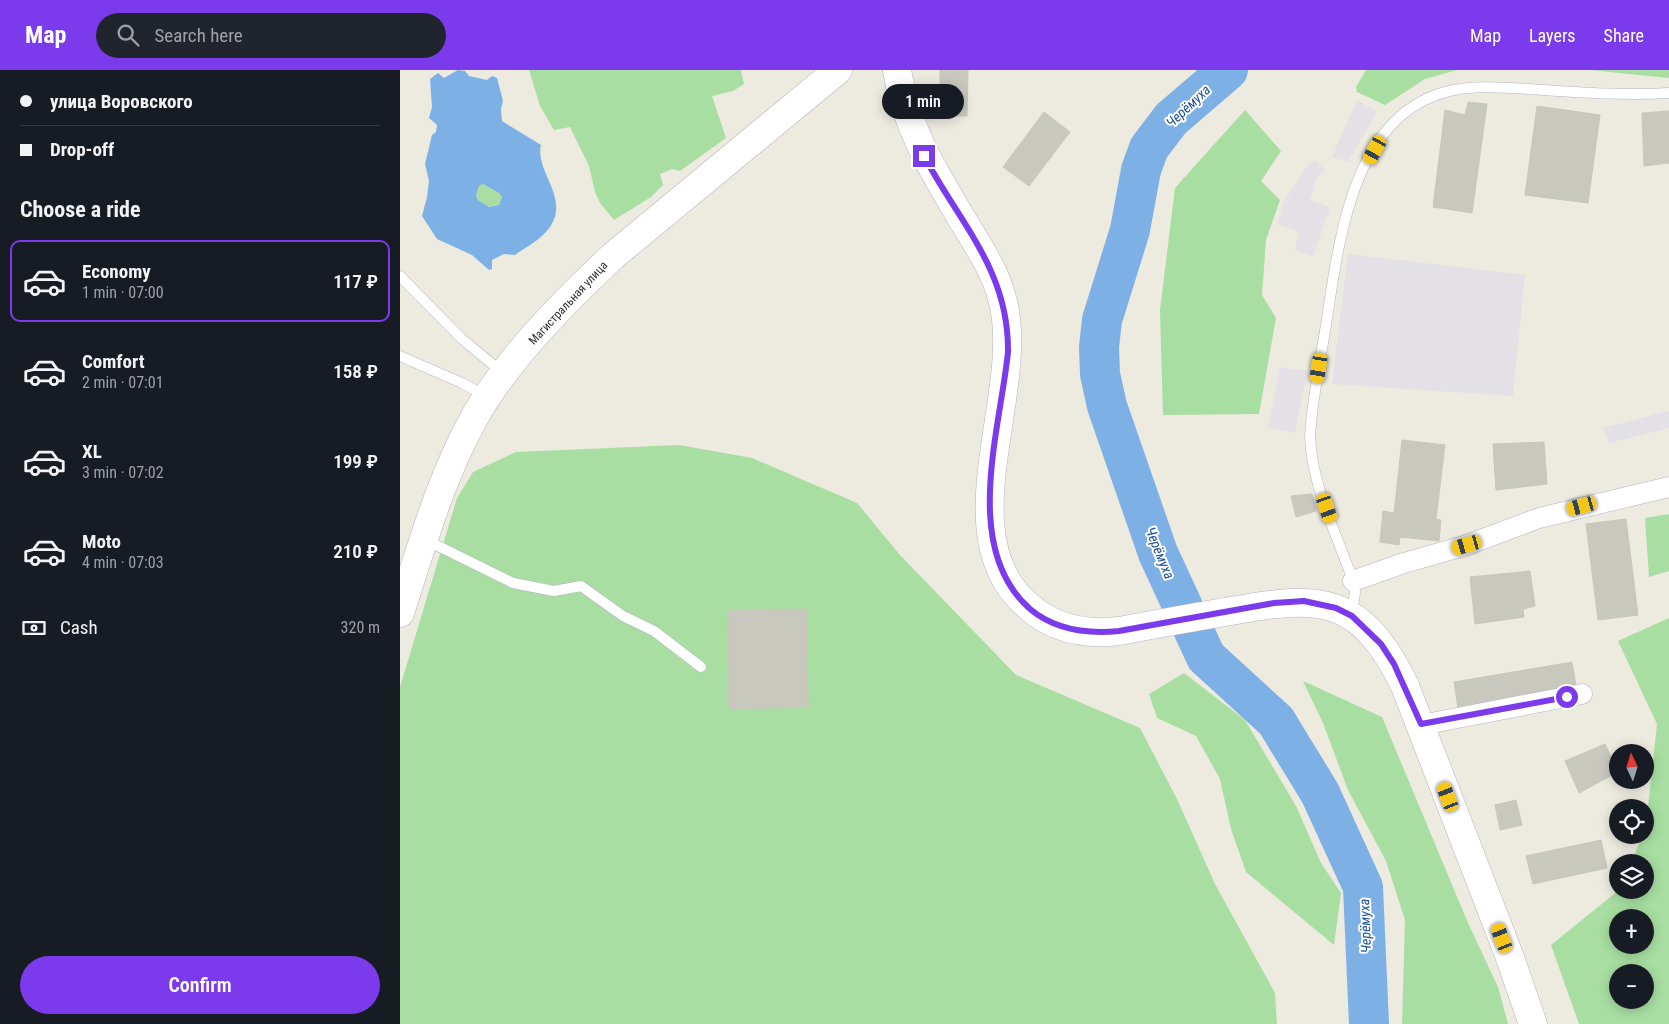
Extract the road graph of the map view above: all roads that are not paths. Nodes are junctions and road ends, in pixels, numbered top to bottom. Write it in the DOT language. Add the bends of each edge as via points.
graph roads {
  1 [pos="838,70"];
  2 [pos="897,70"];
  3 [pos="1669,94"];
  4 [pos="400,276"];
  5 [pos="400,356"];
  6 [pos="504,374"];
  7 [pos="487,397"];
  8 [pos="1669,487"];
  9 [pos="424,539"];
  10 [pos="1353,581"];
  11 [pos="400,613"];
  12 [pos="1352,616"];
  13 [pos="701,667"];
  14 [pos="1582,694"];
  15 [pos="1421,724"];
  16 [pos="1533,1024"];
  1 -- 6 [label="main road, Магистральная улица" via="613,256 583,284"];
  2 -- 12 [label="main road" via="903,102 919,145 984,256 1002,298 1008,352 990,484 992,531 1000,569 1010,587 1038,615 1076,631 1095,633 1274,603 1304,601 1320,603"];
  3 -- 10 [label="lane" via="1492,87 1454,90 1436,94 1406,110 1383,135 1358,180 1342,232 1311,421 1313,465"];
  4 -- 6 [label="lane" via="462,339"];
  5 -- 7 [label="lane"];
  6 -- 7 [label="main road, Магистральная улица"];
  7 -- 9 [label="main road, Магистральная улица" via="460,446"];
  8 -- 10 [label="street" via="1539,518"];
  9 -- 11 [label="main road, Магистральная улица"];
  9 -- 13 [label="lane" via="513,583 554,591 581,586 623,616 654,631"];
  10 -- 12 [label="lane"];
  12 -- 15 [label="main road" via="1367,628 1394,664"];
  14 -- 15 [label="street"];
  15 -- 16 [label="main road"];
}
